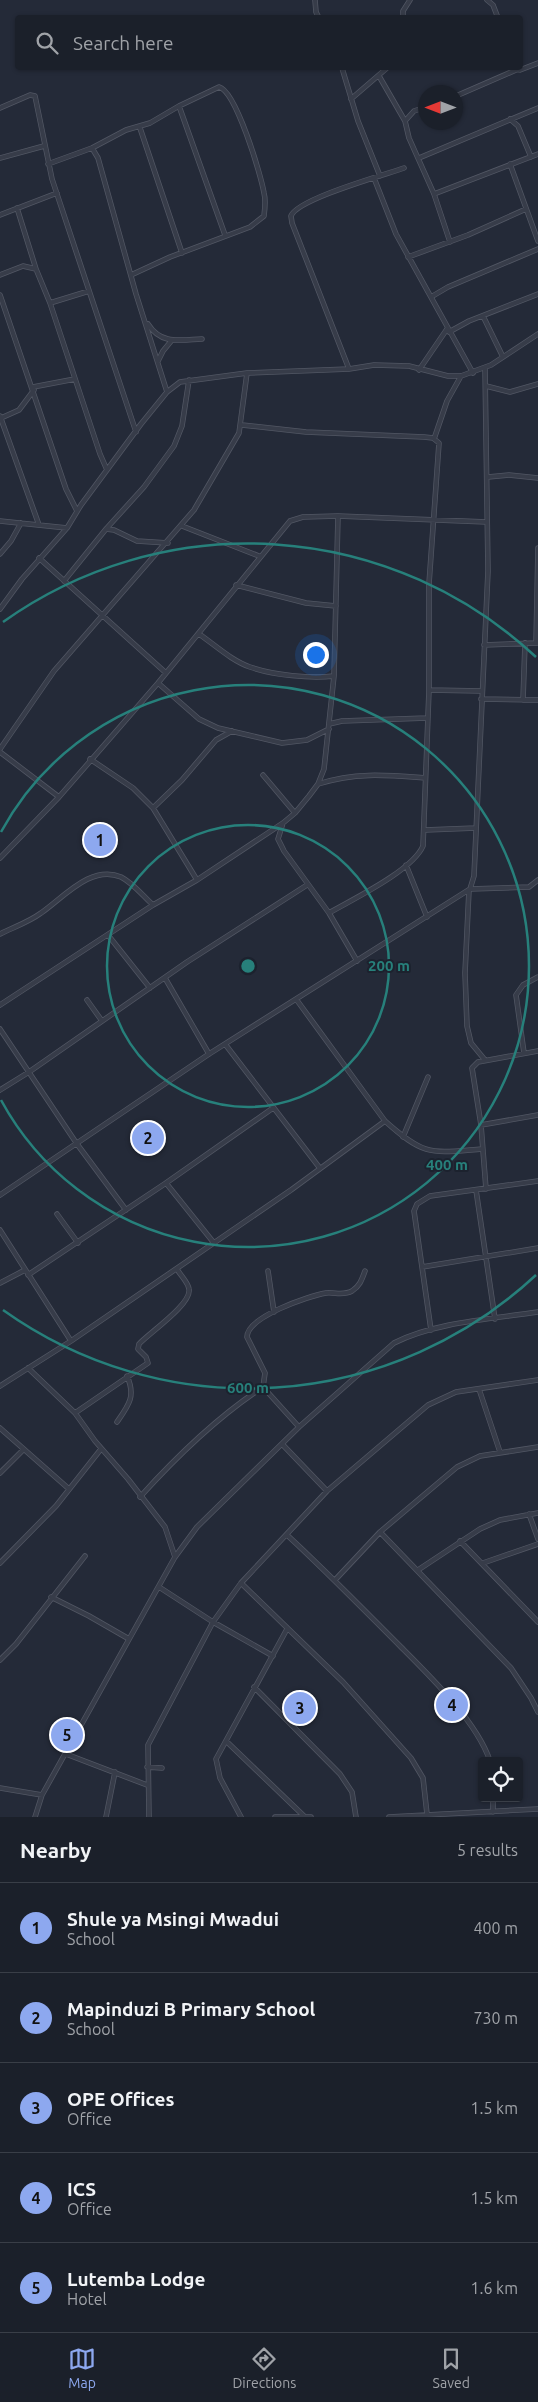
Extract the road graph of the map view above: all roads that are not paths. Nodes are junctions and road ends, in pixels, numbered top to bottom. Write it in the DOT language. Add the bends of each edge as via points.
graph roads {
  1 [pos="315,0"];
  2 [pos="410,0"];
  3 [pos="487,0"];
  4 [pos="318,15"];
  5 [pos="403,15"];
  6 [pos="497,15"];
  7 [pos="538,63"];
  8 [pos="523,67"];
  9 [pos="343,70"];
  10 [pos="379,70"];
  11 [pos="385,70"];
  12 [pos="513,70"];
  13 [pos="380,75"];
  14 [pos="463,93"];
  15 [pos="351,99"];
  16 [pos="179,106"];
  17 [pos="0,108"];
  18 [pos="538,108"];
  19 [pos="418,110"];
  20 [pos="510,120"];
  21 [pos="405,121"];
  22 [pos="140,128"];
  23 [pos="44,146"];
  24 [pos="92,148"];
  25 [pos="538,154"];
  26 [pos="530,157"];
  27 [pos="0,158"];
  28 [pos="419,158"];
  29 [pos="48,164"];
  30 [pos="510,164"];
  31 [pos="404,168"];
  32 [pos="380,176"];
  33 [pos="374,178"];
  34 [pos="57,193"];
  35 [pos="434,194"];
  36 [pos="17,208"];
  37 [pos="526,210"];
  38 [pos="0,215"];
  39 [pos="225,235"];
  40 [pos="538,241"];
  41 [pos="450,242"];
  42 [pos="538,250"];
  43 [pos="182,253"];
  44 [pos="408,257"];
  45 [pos="36,269"];
  46 [pos="0,275"];
  47 [pos="131,275"];
  48 [pos="89,291"];
  49 [pos="538,294"];
  50 [pos="0,295"];
  51 [pos="431,297"];
  52 [pos="50,302"];
  53 [pos="483,316"];
  54 [pos="145,318"];
  55 [pos="448,330"];
  56 [pos="538,334"];
  57 [pos="202,339"];
  58 [pos="172,340"];
  59 [pos="502,357"];
  60 [pos="158,361"];
  61 [pos="485,368"];
  62 [pos="349,369"];
  63 [pos="420,370"];
  64 [pos="247,373"];
  65 [pos="473,373"];
  66 [pos="461,376"];
  67 [pos="75,379"];
  68 [pos="189,380"];
  69 [pos="538,384"];
  70 [pos="486,386"];
  71 [pos="33,388"];
  72 [pos="167,392"];
  73 [pos="0,417"];
  74 [pos="242,425"];
  75 [pos="136,432"];
  76 [pos="434,439"];
  77 [pos="107,470"];
  78 [pos="488,477"];
  79 [pos="538,478"];
  80 [pos="77,511"];
  81 [pos="338,516"];
  82 [pos="432,520"];
  83 [pos="0,521"];
  84 [pos="21,522"];
  85 [pos="487,522"];
  86 [pos="39,525"];
  87 [pos="182,526"];
  88 [pos="67,528"];
  89 [pos="106,529"];
  90 [pos="168,543"];
  91 [pos="538,548"];
  92 [pos="0,554"];
  93 [pos="259,556"];
  94 [pos="538,556"];
  95 [pos="39,558"];
  96 [pos="64,581"];
  97 [pos="236,585"];
  98 [pos="537,599"];
  99 [pos="336,606"];
  100 [pos="0,609"];
  101 [pos="104,615"];
  102 [pos="199,634"];
  103 [pos="537,643"];
  104 [pos="526,644"];
  105 [pos="484,645"];
  106 [pos="166,673"];
  107 [pos="334,676"];
  108 [pos="158,683"];
  109 [pos="429,690"];
  110 [pos="481,691"];
  111 [pos="481,699"];
  112 [pos="523,700"];
  113 [pos="538,700"];
  114 [pos="427,718"];
  115 [pos="329,727"];
  116 [pos="232,731"];
  117 [pos="0,751"];
  118 [pos="90,759"];
  119 [pos="263,775"];
  120 [pos="425,778"];
  121 [pos="318,784"];
  122 [pos="59,797"];
  123 [pos="153,808"];
  124 [pos="295,813"];
  125 [pos="283,822"];
  126 [pos="476,828"];
  127 [pos="425,830"];
  128 [pos="0,850"];
  129 [pos="5,854"];
  130 [pos="0,858"];
  131 [pos="406,865"];
  132 [pos="197,880"];
  133 [pos="538,880"];
  134 [pos="307,884"];
  135 [pos="529,887"];
  136 [pos="538,888"];
  137 [pos="470,889"];
  138 [pos="153,905"];
  139 [pos="329,913"];
  140 [pos="428,917"];
  141 [pos="0,934"];
  142 [pos="108,935"];
  143 [pos="357,962"];
  144 [pos="538,977"];
  145 [pos="165,978"];
  146 [pos="150,988"];
  147 [pos="296,999"];
  148 [pos="87,1000"];
  149 [pos="0,1005"];
  150 [pos="102,1021"];
  151 [pos="0,1029"];
  152 [pos="225,1044"];
  153 [pos="538,1051"];
  154 [pos="524,1053"];
  155 [pos="208,1054"];
  156 [pos="485,1060"];
  157 [pos="29,1072"];
  158 [pos="428,1077"];
  159 [pos="0,1090"];
  160 [pos="272,1108"];
  161 [pos="538,1115"];
  162 [pos="385,1121"];
  163 [pos="481,1125"];
  164 [pos="403,1137"];
  165 [pos="77,1144"];
  166 [pos="482,1149"];
  167 [pos="319,1168"];
  168 [pos="538,1181"];
  169 [pos="166,1183"];
  170 [pos="486,1189"];
  171 [pos="476,1190"];
  172 [pos="0,1195"];
  173 [pos="126,1210"];
  174 [pos="57,1214"];
  175 [pos="0,1230"];
  176 [pos="78,1243"];
  177 [pos="214,1243"];
  178 [pos="538,1248"];
  179 [pos="484,1256"];
  180 [pos="422,1267"];
  181 [pos="177,1269"];
  182 [pos="25,1270"];
  183 [pos="268,1271"];
  184 [pos="365,1271"];
  185 [pos="28,1275"];
  186 [pos="0,1283"];
  187 [pos="274,1312"];
  188 [pos="538,1312"];
  189 [pos="495,1319"];
  190 [pos="431,1330"];
  191 [pos="71,1340"];
  192 [pos="28,1368"];
  193 [pos="126,1376"];
  194 [pos="538,1380"];
  195 [pos="0,1386"];
  196 [pos="262,1387"];
  197 [pos="479,1389"];
  198 [pos="75,1412"];
  199 [pos="117,1422"];
  200 [pos="299,1427"];
  201 [pos="0,1428"];
  202 [pos="282,1444"];
  203 [pos="538,1447"];
  204 [pos="101,1449"];
  205 [pos="23,1450"];
  206 [pos="500,1452"];
  207 [pos="0,1473"];
  208 [pos="69,1489"];
  209 [pos="327,1491"];
  210 [pos="140,1497"];
  211 [pos="538,1512"];
  212 [pos="529,1514"];
  213 [pos="380,1532"];
  214 [pos="287,1535"];
  215 [pos="538,1539"];
  216 [pos="460,1541"];
  217 [pos="538,1544"];
  218 [pos="85,1556"];
  219 [pos="175,1557"];
  220 [pos="483,1562"];
  221 [pos="0,1563"];
  222 [pos="418,1570"];
  223 [pos="335,1580"];
  224 [pos="241,1583"];
  225 [pos="159,1587"];
  226 [pos="51,1597"];
  227 [pos="213,1622"];
  228 [pos="538,1622"];
  229 [pos="287,1629"];
  230 [pos="129,1639"];
  231 [pos="273,1656"];
  232 [pos="0,1660"];
  233 [pos="254,1687"];
  234 [pos="538,1698"];
  235 [pos="533,1702"];
  236 [pos="538,1712"];
  237 [pos="226,1740"];
  238 [pos="66,1754"];
  239 [pos="488,1757"];
  240 [pos="147,1767"];
  241 [pos="162,1768"];
  242 [pos="115,1772"];
  243 [pos="147,1785"];
  244 [pos="0,1788"];
  245 [pos="42,1795"];
  246 [pos="493,1802"];
  247 [pos="538,1809"];
  248 [pos="493,1812"];
  249 [pos="426,1814"];
  250 [pos="35,1817"];
  251 [pos="106,1817"];
  252 [pos="149,1817"];
  253 [pos="242,1817"];
  254 [pos="275,1817"];
  255 [pos="305,1817"];
  256 [pos="311,1817"];
  257 [pos="356,1817"];
  258 [pos="389,1817"];
  1 -- 4 [label="street"];
  2 -- 5 [label="street"];
  3 -- 6 [label="street"];
  7 -- 8 [label="street"];
  9 -- 15 [label="street"];
  10 -- 13 [label="street"];
  11 -- 13 [label="street"];
  12 -- 14 [label="street"];
  13 -- 15 [label="street"];
  13 -- 21 [label="street"];
  15 -- 32 [label="street"];
  16 -- 22 [label="street"];
  16 -- 39 [label="street"];
  16 -- 39 [label="street" via="221,88 227,92 239,116 264,190 265,211 256,224"];
  17 -- 23 [label="street" via="34,95"];
  18 -- 20 [label="street"];
  19 -- 21 [label="street"];
  20 -- 26 [label="street" via="518,126"];
  20 -- 28 [label="street"];
  21 -- 28 [label="street"];
  22 -- 24 [label="street" via="126,130"];
  22 -- 43 [label="street"];
  23 -- 27 [label="street"];
  23 -- 29 [label="street"];
  24 -- 29 [label="street"];
  24 -- 47 [label="street" via="98,158"];
  25 -- 26 [label="street"];
  26 -- 30 [label="street"];
  28 -- 35 [label="street"];
  29 -- 34 [label="street"];
  30 -- 35 [label="street"];
  30 -- 37 [label="street"];
  31 -- 32 [label="street"];
  32 -- 33 [label="street"];
  33 -- 44 [label="street"];
  33 -- 62 [label="street" via="298,206 291,216"];
  34 -- 36 [label="street"];
  34 -- 48 [label="street"];
  35 -- 41 [label="street"];
  36 -- 38 [label="street"];
  36 -- 45 [label="street"];
  37 -- 40 [label="street"];
  37 -- 41 [label="street"];
  39 -- 43 [label="street"];
  41 -- 44 [label="street"];
  42 -- 51 [label="street"];
  43 -- 47 [label="street"];
  44 -- 51 [label="street"];
  45 -- 46 [label="street" via="24,266"];
  45 -- 52 [label="street"];
  47 -- 54 [label="street"];
  48 -- 52 [label="street"];
  48 -- 75 [label="street"];
  49 -- 53 [label="street"];
  50 -- 71 [label="street"];
  51 -- 55 [label="street"];
  52 -- 67 [label="street"];
  53 -- 55 [label="street"];
  53 -- 59 [label="street"];
  54 -- 58 [label="street" via="155,334"];
  54 -- 60 [label="street"];
  55 -- 63 [label="street"];
  55 -- 65 [label="street"];
  56 -- 59 [label="street"];
  57 -- 58 [label="street"];
  58 -- 60 [label="street"];
  59 -- 61 [label="street"];
  60 -- 72 [label="street"];
  61 -- 65 [label="street"];
  61 -- 70 [label="street"];
  62 -- 63 [label="street" via="394,365"];
  62 -- 64 [label="street"];
  63 -- 66 [label="street"];
  64 -- 68 [label="street"];
  64 -- 74 [label="street"];
  65 -- 66 [label="street"];
  66 -- 76 [label="street" via="447,401"];
  67 -- 71 [label="street"];
  67 -- 77 [label="street"];
  68 -- 72 [label="street"];
  68 -- 89 [label="street" via="179,438 144,487"];
  69 -- 70 [label="street" via="510,392"];
  70 -- 78 [label="street"];
  71 -- 73 [label="street" via="19,410"];
  71 -- 80 [label="street" via="66,489"];
  72 -- 75 [label="street"];
  73 -- 86 [label="street"];
  74 -- 76 [label="street"];
  74 -- 87 [label="street" via="211,484"];
  75 -- 77 [label="street"];
  76 -- 82 [label="street" via="438,443"];
  77 -- 80 [label="street"];
  78 -- 79 [label="street"];
  78 -- 85 [label="street"];
  80 -- 88 [label="street"];
  81 -- 82 [label="street"];
  81 -- 93 [label="street" via="303,517 290,521"];
  81 -- 99 [label="street"];
  82 -- 85 [label="street"];
  82 -- 109 [label="street"];
  83 -- 84 [label="street"];
  84 -- 86 [label="street"];
  84 -- 92 [label="street" via="8,547"];
  85 -- 105 [label="street"];
  86 -- 88 [label="street"];
  87 -- 90 [label="street"];
  87 -- 93 [label="street"];
  88 -- 95 [label="street"];
  89 -- 90 [label="street" via="137,541"];
  89 -- 96 [label="street"];
  90 -- 101 [label="street"];
  91 -- 94 [label="street"];
  93 -- 97 [label="street"];
  94 -- 98 [label="street"];
  95 -- 96 [label="street"];
  95 -- 100 [label="street"];
  96 -- 101 [label="street"];
  97 -- 99 [label="street" via="306,603"];
  97 -- 102 [label="street"];
  98 -- 103 [label="street"];
  99 -- 107 [label="street"];
  101 -- 106 [label="street"];
  101 -- 117 [label="street" via="54,671"];
  102 -- 106 [label="street"];
  102 -- 107 [label="street" via="250,667 294,675"];
  103 -- 104 [label="street"];
  104 -- 105 [label="street"];
  104 -- 112 [label="street"];
  105 -- 110 [label="street"];
  106 -- 108 [label="street"];
  107 -- 115 [label="street"];
  108 -- 116 [label="street" via="203,722"];
  108 -- 118 [label="street"];
  109 -- 110 [label="street"];
  109 -- 114 [label="street"];
  110 -- 111 [label="street"];
  111 -- 112 [label="street"];
  111 -- 126 [label="street"];
  112 -- 113 [label="street"];
  114 -- 115 [label="street" via="342,721"];
  114 -- 120 [label="street"];
  115 -- 116 [label="street" via="307,740 292,742 275,742"];
  115 -- 121 [label="street" via="324,769"];
  116 -- 123 [label="street" via="216,740"];
  117 -- 122 [label="street"];
  118 -- 122 [label="street"];
  118 -- 123 [label="street" via="133,788"];
  119 -- 124 [label="street"];
  120 -- 121 [label="street" via="363,774"];
  120 -- 127 [label="street"];
  121 -- 124 [label="street"];
  122 -- 129 [label="street"];
  123 -- 132 [label="street"];
  124 -- 125 [label="street"];
  125 -- 132 [label="street"];
  125 -- 134 [label="street" via="278,839"];
  126 -- 127 [label="street"];
  126 -- 137 [label="street" via="474,876"];
  127 -- 131 [label="street" via="419,854"];
  128 -- 129 [label="street"];
  129 -- 130 [label="street"];
  131 -- 139 [label="street"];
  131 -- 140 [label="street"];
  132 -- 138 [label="street"];
  133 -- 135 [label="street"];
  134 -- 139 [label="street"];
  134 -- 145 [label="street"];
  135 -- 136 [label="street"];
  135 -- 137 [label="street"];
  137 -- 140 [label="street"];
  137 -- 156 [label="street" via="465,973 466,1026 471,1042"];
  138 -- 141 [label="street" via="125,880 112,874 99,875 74,887 41,914"];
  138 -- 142 [label="street"];
  139 -- 143 [label="street"];
  140 -- 143 [label="street"];
  142 -- 146 [label="street"];
  142 -- 149 [label="street"];
  143 -- 147 [label="street"];
  144 -- 154 [label="street" via="523,985 516,995"];
  145 -- 146 [label="street"];
  145 -- 155 [label="street"];
  146 -- 150 [label="street"];
  147 -- 152 [label="street"];
  147 -- 162 [label="street"];
  148 -- 150 [label="street"];
  150 -- 157 [label="street"];
  151 -- 157 [label="street"];
  152 -- 155 [label="street"];
  152 -- 160 [label="street"];
  153 -- 154 [label="street"];
  154 -- 156 [label="street"];
  155 -- 165 [label="street"];
  156 -- 163 [label="street" via="472,1068"];
  157 -- 159 [label="street"];
  157 -- 165 [label="street"];
  158 -- 164 [label="street"];
  160 -- 167 [label="street"];
  160 -- 169 [label="street"];
  161 -- 163 [label="street"];
  162 -- 164 [label="street"];
  162 -- 167 [label="street"];
  163 -- 166 [label="street"];
  164 -- 166 [label="street" via="435,1152"];
  165 -- 172 [label="street"];
  165 -- 173 [label="street"];
  166 -- 170 [label="street"];
  167 -- 177 [label="street"];
  168 -- 170 [label="street"];
  169 -- 173 [label="street"];
  169 -- 177 [label="street"];
  170 -- 171 [label="street"];
  171 -- 179 [label="street"];
  171 -- 180 [label="street" via="430,1196 417,1204 414,1211"];
  173 -- 176 [label="street"];
  174 -- 176 [label="street"];
  175 -- 182 [label="street"];
  176 -- 185 [label="street"];
  177 -- 181 [label="street"];
  178 -- 179 [label="street"];
  179 -- 180 [label="street"];
  179 -- 189 [label="street"];
  180 -- 190 [label="street"];
  181 -- 191 [label="street"];
  181 -- 193 [label="street" via="189,1288 188,1296 139,1344 138,1349 148,1362"];
  182 -- 185 [label="street"];
  182 -- 186 [label="street"];
  183 -- 187 [label="street"];
  184 -- 187 [label="street" via="357,1287 347,1293 325,1293"];
  185 -- 191 [label="street"];
  187 -- 196 [label="street" via="258,1321 247,1333 265,1373"];
  188 -- 189 [label="street"];
  189 -- 190 [label="street"];
  190 -- 200 [label="street" via="394,1343"];
  191 -- 192 [label="street"];
  192 -- 195 [label="street"];
  192 -- 198 [label="street"];
  193 -- 198 [label="street"];
  193 -- 199 [label="street" via="132,1392"];
  194 -- 197 [label="street"];
  196 -- 200 [label="street"];
  196 -- 210 [label="street" via="234,1406"];
  197 -- 206 [label="street"];
  197 -- 209 [label="street" via="456,1392 428,1404"];
  198 -- 204 [label="street"];
  200 -- 202 [label="street"];
  201 -- 205 [label="street"];
  202 -- 209 [label="street"];
  202 -- 219 [label="street" via="197,1527"];
  203 -- 206 [label="street"];
  204 -- 208 [label="street"];
  204 -- 210 [label="street"];
  205 -- 207 [label="street"];
  205 -- 208 [label="street"];
  206 -- 213 [label="street" via="480,1456 457,1467"];
  208 -- 221 [label="street"];
  209 -- 214 [label="street"];
  210 -- 219 [label="street" via="164,1528"];
  211 -- 212 [label="street"];
  212 -- 215 [label="street"];
  212 -- 216 [label="street" via="500,1520"];
  213 -- 222 [label="street"];
  213 -- 223 [label="street"];
  214 -- 223 [label="street"];
  214 -- 224 [label="street"];
  216 -- 220 [label="street"];
  216 -- 222 [label="street"];
  217 -- 220 [label="street"];
  218 -- 226 [label="street"];
  219 -- 225 [label="street"];
  220 -- 228 [label="street"];
  222 -- 235 [label="street" via="511,1668"];
  223 -- 239 [label="street" via="428,1674 462,1715"];
  224 -- 227 [label="street"];
  224 -- 229 [label="street"];
  225 -- 227 [label="street"];
  225 -- 230 [label="street"];
  226 -- 230 [label="street"];
  226 -- 232 [label="street"];
  227 -- 231 [label="street"];
  227 -- 240 [label="street" via="148,1745"];
  229 -- 231 [label="street"];
  229 -- 249 [label="street" via="343,1682 410,1758 423,1778"];
  230 -- 238 [label="street"];
  231 -- 233 [label="street"];
  233 -- 237 [label="street"];
  233 -- 257 [label="street" via="340,1774 354,1798"];
  234 -- 235 [label="street"];
  235 -- 236 [label="street"];
  237 -- 253 [label="street" via="216,1765"];
  237 -- 255 [label="street"];
  238 -- 242 [label="street"];
  238 -- 245 [label="street"];
  240 -- 241 [label="street"];
  240 -- 243 [label="street"];
  242 -- 243 [label="street"];
  242 -- 251 [label="street"];
  243 -- 252 [label="street"];
  244 -- 245 [label="street"];
  245 -- 250 [label="street"];
  246 -- 248 [label="street"];
  247 -- 248 [label="street"];
  248 -- 249 [label="street"];
  249 -- 258 [label="street"];
  254 -- 255 [label="street"];
  255 -- 256 [label="street"];
}
